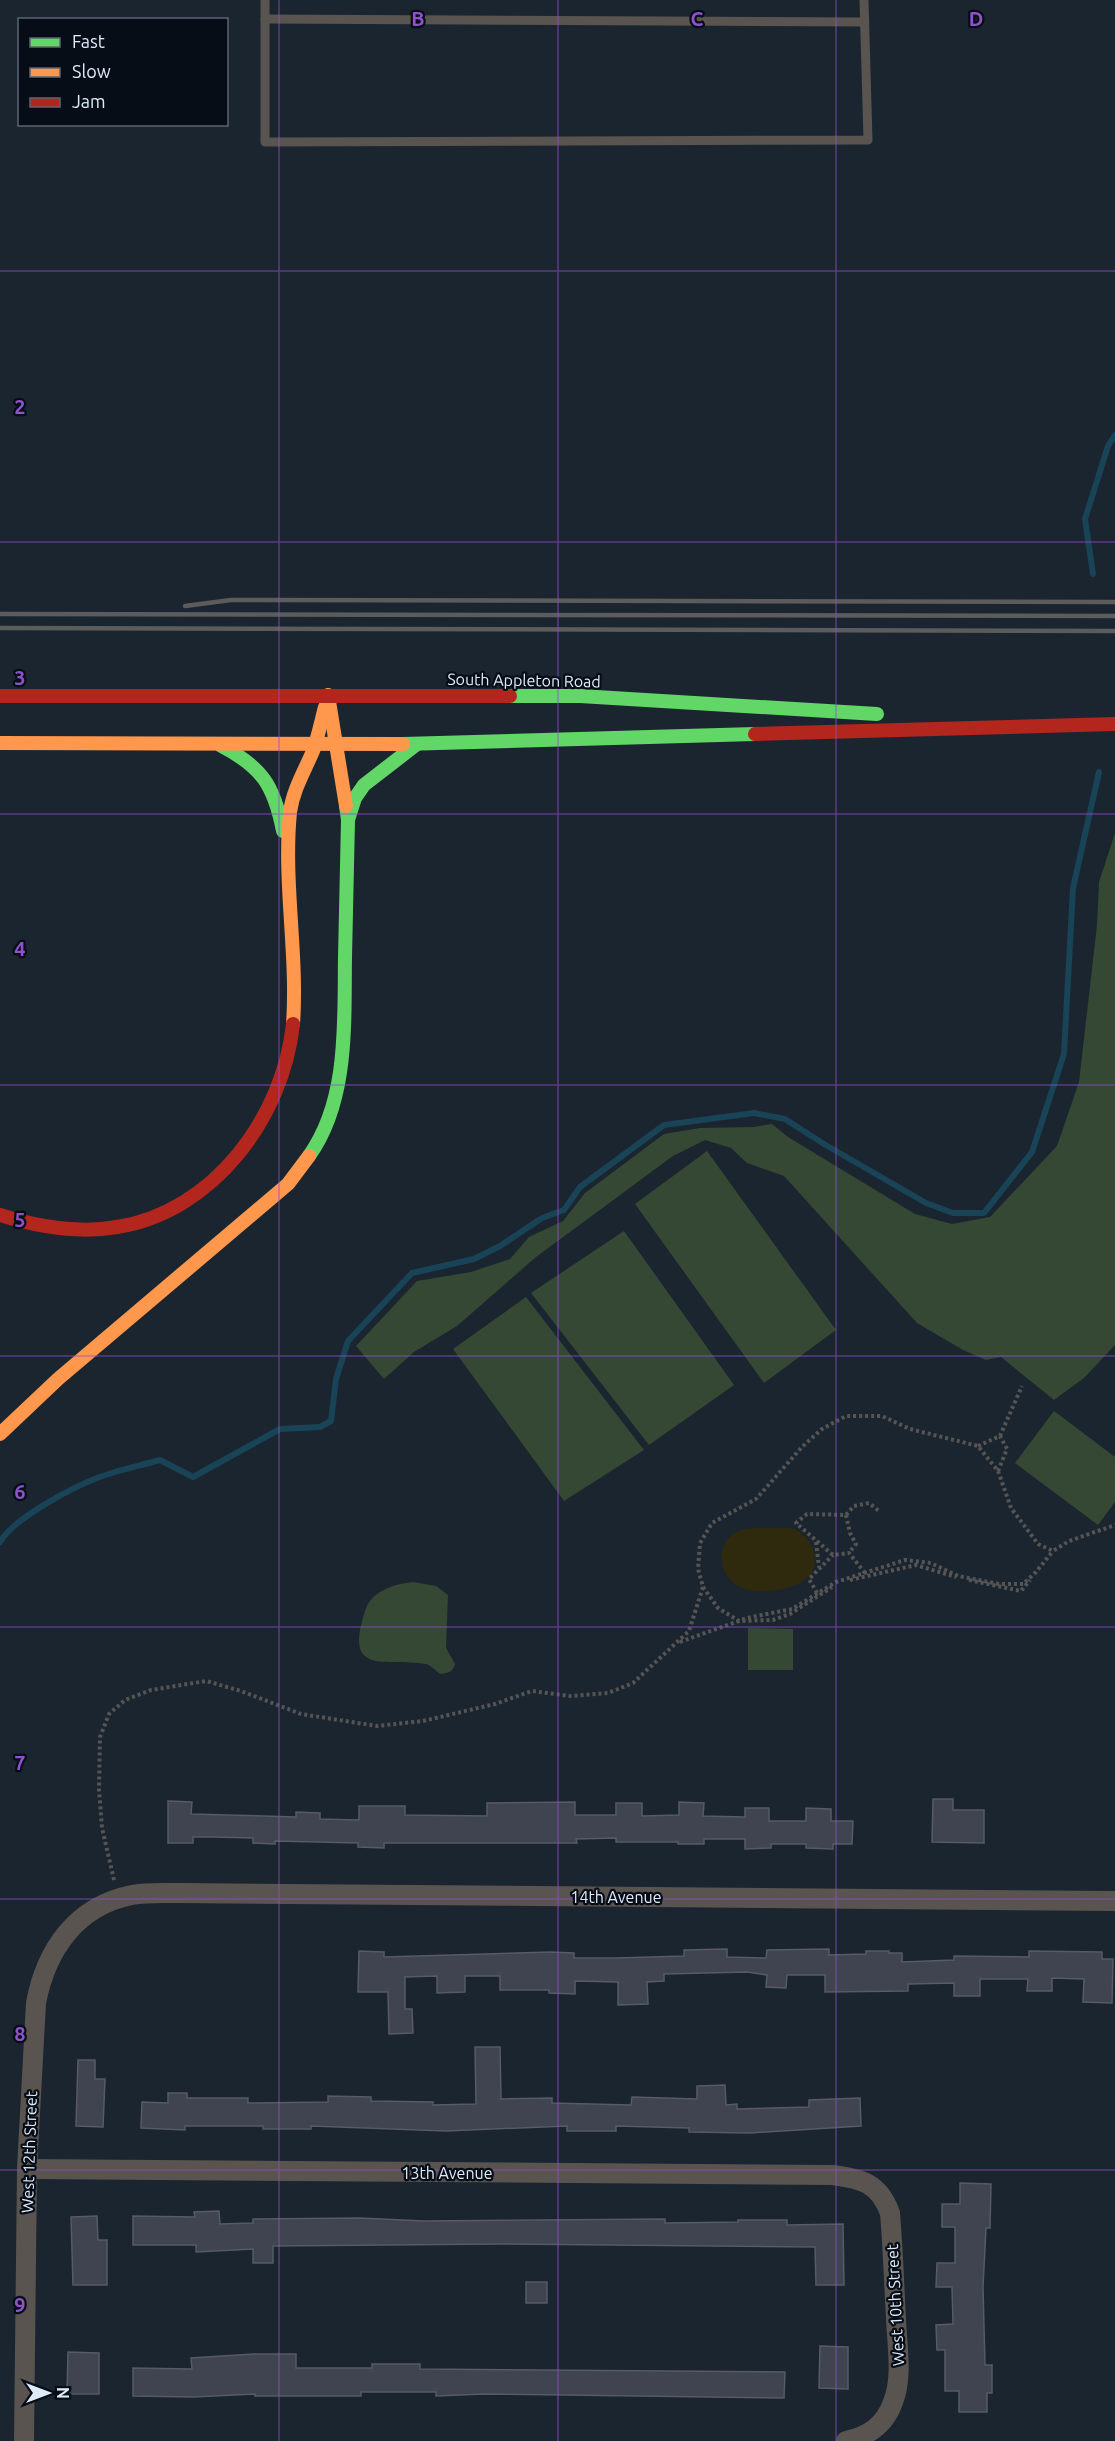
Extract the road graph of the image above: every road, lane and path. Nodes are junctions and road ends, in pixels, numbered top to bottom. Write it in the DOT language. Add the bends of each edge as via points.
graph roads {
  1 [pos="265,0"];
  2 [pos="864,0"];
  3 [pos="265,19"];
  4 [pos="863,22"];
  5 [pos="328,695"];
  6 [pos="0,696"];
  7 [pos="1046,724"];
  8 [pos="1115,724"];
  9 [pos="316,742"];
  10 [pos="0,743"];
  11 [pos="335,743"];
  12 [pos="417,744"];
  13 [pos="220,745"];
  14 [pos="348,820"];
  15 [pos="290,864"];
  16 [pos="0,1215"];
  17 [pos="1022,1386"];
  18 [pos="0,1434"];
  19 [pos="1000,1436"];
  20 [pos="978,1446"];
  21 [pos="998,1471"];
  22 [pos="879,1510"];
  23 [pos="846,1515"];
  24 [pos="1115,1525"];
  25 [pos="816,1541"];
  26 [pos="1053,1551"];
  27 [pos="849,1552"];
  28 [pos="833,1555"];
  29 [pos="819,1567"];
  30 [pos="1036,1572"];
  31 [pos="866,1573"];
  32 [pos="703,1587"];
  33 [pos="817,1593"];
  34 [pos="739,1621"];
  35 [pos="677,1642"];
  36 [pos="118,1899"];
  37 [pos="1115,1901"];
  38 [pos="27,2169"];
  39 [pos="866,2182"];
  40 [pos="24,2441"];
  41 [pos="846,2441"];
  1 -- 3 [label="lane"];
  2 -- 4 [label="lane"];
  3 -- 4 [label="lane"];
  3 -- 4 [label="lane" via="265,142 868,140"];
  5 -- 6 [label="main road, South Appleton Road"];
  5 -- 7 [label="main road, South Appleton Road" via="580,696"];
  5 -- 9 [label="main road"];
  5 -- 11 [label="main road"];
  7 -- 8 [label="main road, South Appleton Road"];
  7 -- 12 [label="main road, South Appleton Road"];
  9 -- 11 [label="main road, South Appleton Road"];
  9 -- 13 [label="main road, South Appleton Road"];
  9 -- 15 [label="main road" via="292,801"];
  10 -- 13 [label="main road, South Appleton Road"];
  11 -- 12 [label="main road, South Appleton Road"];
  11 -- 14 [label="main road"];
  12 -- 14 [label="main road" via="364,785"];
  13 -- 15 [label="main road" via="243,756 262,772 275,793"];
  14 -- 18 [label="main road" via="343,1046 334,1099 319,1141 288,1184 58,1379"];
  15 -- 16 [label="main road" via="295,997 286,1064 264,1121 235,1159 206,1186 172,1209 151,1219 110,1229 66,1231 24,1224"];
  17 -- 19 [label="path"];
  19 -- 20 [label="path"];
  19 -- 21 [label="path" via="1007,1449"];
  20 -- 21 [label="path"];
  20 -- 32 [label="path" via="910,1429 882,1416 846,1416 822,1429 802,1447 756,1499 712,1523 700,1543 698,1569"];
  21 -- 26 [label="path" via="1011,1508 1038,1544"];
  22 -- 23 [label="path" via="869,1503 854,1506"];
  23 -- 25 [label="path" via="807,1514 796,1523"];
  23 -- 27 [label="path" via="856,1544"];
  24 -- 26 [label="path" via="1069,1541"];
  25 -- 28 [label="path"];
  25 -- 29 [label="path"];
  26 -- 30 [label="path"];
  27 -- 28 [label="path"];
  27 -- 31 [label="path"];
  28 -- 29 [label="path"];
  29 -- 33 [label="path" via="809,1579"];
  30 -- 31 [label="path" via="1023,1584 999,1584 958,1576 931,1563 905,1560"];
  30 -- 34 [label="path" via="1021,1591 916,1565 837,1583 790,1614 773,1620"];
  31 -- 33 [label="path" via="836,1582"];
  32 -- 34 [label="path" via="718,1608"];
  32 -- 35 [label="path" via="689,1631"];
  33 -- 34 [label="path" via="792,1609"];
  34 -- 35 [label="path"];
  35 -- 36 [label="path" via="633,1683 608,1693 570,1696 532,1691 423,1721 376,1726 301,1714 206,1681 151,1690 124,1700 109,1714 100,1737 102,1828"];
  36 -- 37 [label="street, 14th Avenue" via="134,1894 191,1893"];
  36 -- 38 [label="street, West 12th Street" via="96,1908 69,1930 49,1958 40,1980"];
  38 -- 39 [label="street, 13th Avenue" via="833,2175"];
  38 -- 40 [label="street, West 12th Street"];
  39 -- 41 [label="street, West 10th Street" via="885,2200 890,2213 898,2368 894,2400 874,2431"];
}
